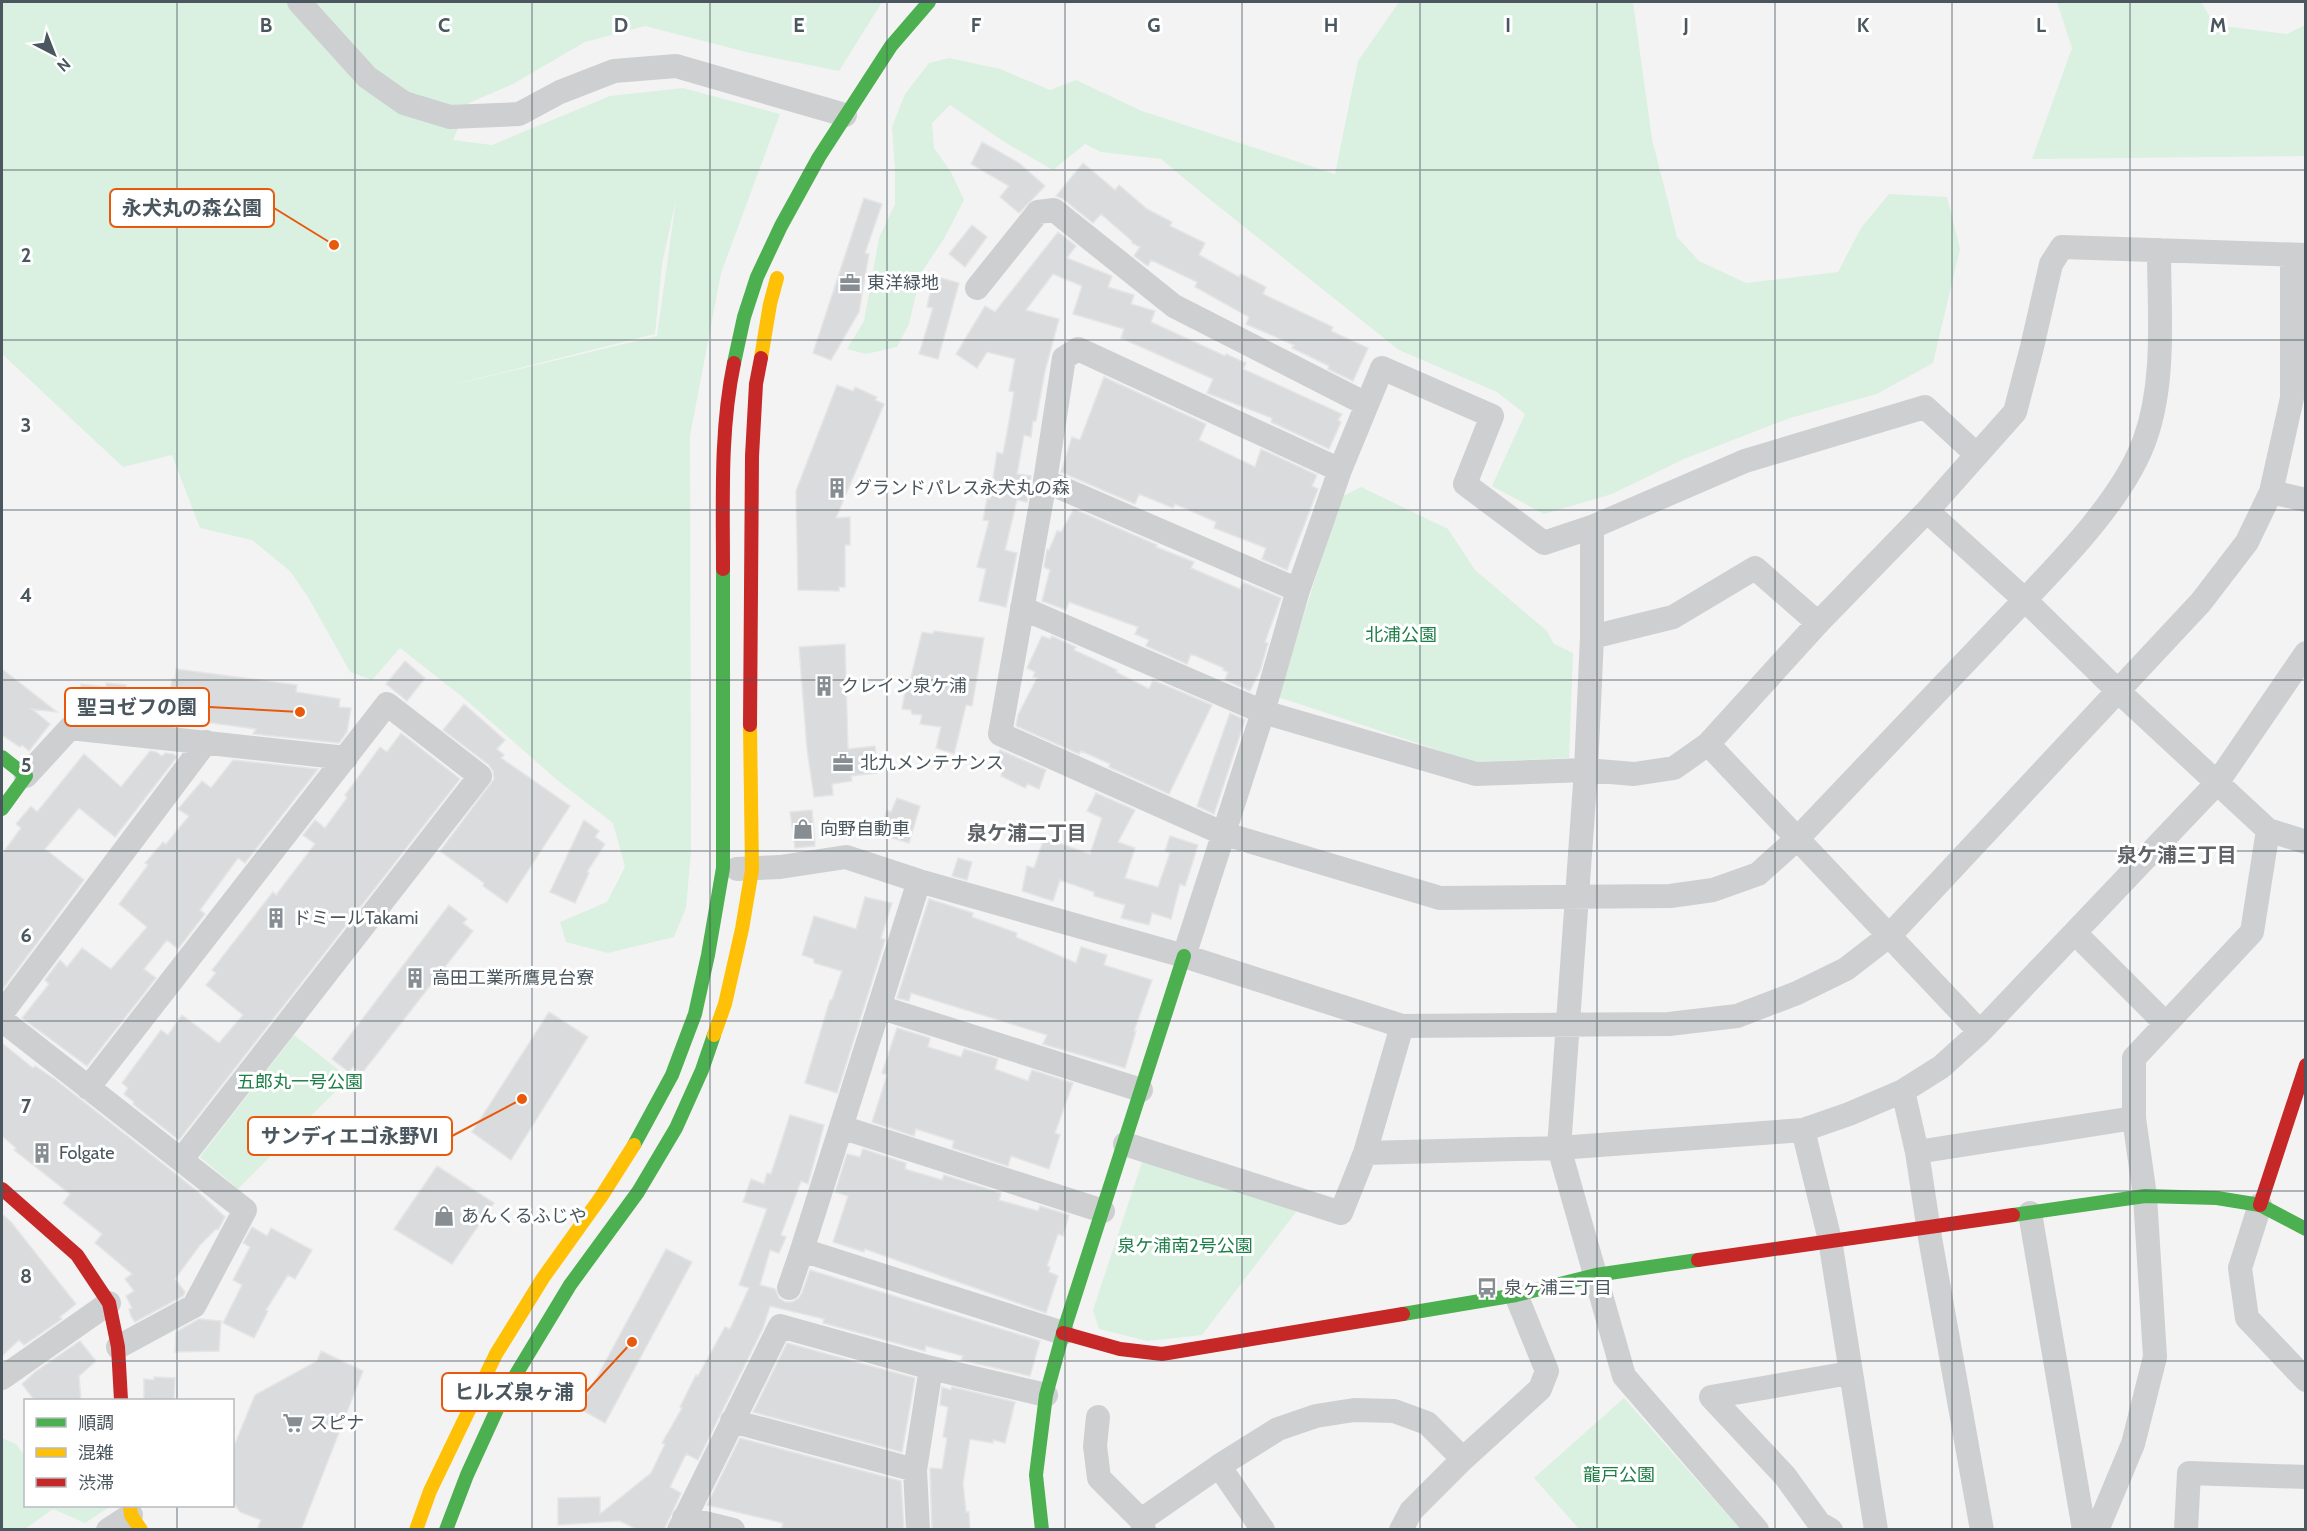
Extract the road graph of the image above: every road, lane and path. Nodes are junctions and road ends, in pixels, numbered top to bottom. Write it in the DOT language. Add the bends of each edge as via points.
graph roads {
  1 [pos="299,2"];
  2 [pos="928,2"];
  3 [pos="845,115"];
  4 [pos="819,157"];
  5 [pos="2159,250"];
  6 [pos="2299,255"];
  7 [pos="977,288"];
  8 [pos="1366,404"];
  9 [pos="1977,455"];
  10 [pos="1340,470"];
  11 [pos="1045,481"];
  12 [pos="2271,492"];
  13 [pos="2306,500"];
  14 [pos="1927,511"];
  15 [pos="1592,527"];
  16 [pos="1298,590"];
  17 [pos="2024,599"];
  18 [pos="1022,608"];
  19 [pos="1818,623"];
  20 [pos="1592,637"];
  21 [pos="2306,653"];
  22 [pos="2117,690"];
  23 [pos="1263,712"];
  24 [pos="206,742"];
  25 [pos="1708,744"];
  26 [pos="2,757"];
  27 [pos="346,758"];
  28 [pos="1586,770"];
  29 [pos="26,776"];
  30 [pos="2217,783"];
  31 [pos="2,809"];
  32 [pos="2268,830"];
  33 [pos="1222,833"];
  34 [pos="1798,838"];
  35 [pos="2306,842"];
  36 [pos="723,868"];
  37 [pos="752,870"];
  38 [pos="919,881"];
  39 [pos="1576,896"];
  40 [pos="2075,933"];
  41 [pos="1890,935"];
  42 [pos="1184,956"];
  43 [pos="879,1007"];
  44 [pos="2,1013"];
  45 [pos="2,1020"];
  46 [pos="1569,1024"];
  47 [pos="2166,1024"];
  48 [pos="1402,1026"];
  49 [pos="1980,1032"];
  50 [pos="2306,1065"];
  51 [pos="88,1088"];
  52 [pos="1141,1090"];
  53 [pos="1904,1091"];
  54 [pos="2134,1118"];
  55 [pos="841,1126"];
  56 [pos="1803,1130"];
  57 [pos="1125,1144"];
  58 [pos="1559,1148"];
  59 [pos="1917,1152"];
  60 [pos="1365,1153"];
  61 [pos="181,1160"];
  62 [pos="2,1189"];
  63 [pos="2145,1196"];
  64 [pos="2260,1205"];
  65 [pos="1103,1210"];
  66 [pos="2030,1213"];
  67 [pos="1928,1228"];
  68 [pos="2306,1229"];
  69 [pos="1830,1240"];
  70 [pos="801,1250"];
  71 [pos="1596,1275"];
  72 [pos="789,1288"];
  73 [pos="1516,1295"];
  74 [pos="109,1303"];
  75 [pos="1063,1333"];
  76 [pos="118,1347"];
  77 [pos="931,1368"];
  78 [pos="1850,1373"];
  79 [pos="2,1378"];
  80 [pos="2306,1380"];
  81 [pos="1046,1395"];
  82 [pos="121,1399"];
  83 [pos="1098,1417"];
  84 [pos="732,1421"];
  85 [pos="1463,1459"];
  86 [pos="1219,1466"];
  87 [pos="915,1470"];
  88 [pos="2306,1477"];
  89 [pos="134,1517"];
  90 [pos="681,1524"];
  91 [pos="1143,1525"];
  92 [pos="108,1530"];
  93 [pos="416,1530"];
  94 [pos="446,1530"];
  95 [pos="733,1530"];
  96 [pos="918,1530"];
  97 [pos="1042,1530"];
  98 [pos="1263,1530"];
  99 [pos="1401,1530"];
  100 [pos="1757,1530"];
  101 [pos="1831,1530"];
  102 [pos="1876,1530"];
  103 [pos="1982,1530"];
  104 [pos="2084,1530"];
  105 [pos="2097,1530"];
  106 [pos="2186,1530"];
  1 -- 3 [label="street" via="368,77 404,103 450,117 519,114 560,92 614,71 676,66"];
  2 -- 3 [label="street" via="891,46"];
  3 -- 4 [label="street"];
  4 -- 36 [label="street" via="757,277 744,316 729,388 722,519"];
  4 -- 37 [label="street" via="782,260 756,384 749,672"];
  5 -- 6 [label="street"];
  5 -- 9 [label="street" via="2062,247 2050,264 2015,412"];
  5 -- 17 [label="street" via="2158,382 2145,440 2120,488"];
  6 -- 12 [label="street" via="2292,398"];
  7 -- 8 [label="street" via="1038,212 1054,210 1174,306"];
  8 -- 10 [label="street"];
  8 -- 15 [label="street" via="1382,368 1492,416 1465,484 1544,543"];
  9 -- 14 [label="street"];
  9 -- 15 [label="street" via="1925,407 1745,461"];
  10 -- 11 [label="street" via="1078,349 1064,358"];
  10 -- 16 [label="street"];
  11 -- 16 [label="street"];
  11 -- 18 [label="street"];
  12 -- 13 [label="street"];
  12 -- 22 [label="street" via="2247,542 2201,602"];
  14 -- 17 [label="street"];
  14 -- 19 [label="street"];
  15 -- 20 [label="street"];
  16 -- 23 [label="street"];
  17 -- 22 [label="street"];
  17 -- 34 [label="street"];
  18 -- 23 [label="street"];
  18 -- 33 [label="street" via="1000,734"];
  19 -- 20 [label="street" via="1755,567 1673,617"];
  19 -- 25 [label="street"];
  20 -- 28 [label="street"];
  21 -- 30 [label="street"];
  22 -- 30 [label="street"];
  22 -- 41 [label="street"];
  23 -- 28 [label="street" via="1476,774"];
  23 -- 33 [label="street"];
  24 -- 27 [label="street"];
  24 -- 29 [label="street" via="70,728"];
  24 -- 44 [label="street"];
  25 -- 28 [label="street" via="1674,768 1634,774"];
  25 -- 34 [label="street"];
  26 -- 29 [label="street"];
  27 -- 51 [label="street"];
  27 -- 61 [label="street" via="387,704 480,776"];
  28 -- 39 [label="street"];
  29 -- 31 [label="street"];
  30 -- 32 [label="street"];
  30 -- 40 [label="street"];
  32 -- 35 [label="street"];
  32 -- 47 [label="street" via="2253,932"];
  33 -- 39 [label="street" via="1440,898"];
  33 -- 42 [label="street"];
  34 -- 39 [label="street" via="1758,874 1713,890 1670,896"];
  34 -- 41 [label="street"];
  36 -- 37 [label="street"];
  36 -- 93 [label="street" via="694,1014 672,1075 638,1139 496,1354 430,1491"];
  37 -- 38 [label="street" via="846,857"];
  37 -- 94 [label="street" via="725,1004 676,1128 638,1192 570,1285 504,1394"];
  38 -- 42 [label="street"];
  38 -- 43 [label="street"];
  39 -- 46 [label="street"];
  40 -- 47 [label="street"];
  40 -- 49 [label="street"];
  41 -- 46 [label="street" via="1846,969 1737,1016 1669,1024"];
  41 -- 49 [label="street"];
  42 -- 48 [label="street"];
  42 -- 52 [label="street"];
  43 -- 52 [label="street"];
  43 -- 55 [label="street"];
  45 -- 51 [label="street"];
  46 -- 48 [label="street"];
  46 -- 58 [label="street"];
  47 -- 54 [label="street" via="2134,1058"];
  48 -- 60 [label="street"];
  49 -- 53 [label="street"];
  50 -- 64 [label="street"];
  51 -- 61 [label="street"];
  52 -- 57 [label="street"];
  53 -- 56 [label="street"];
  53 -- 59 [label="street"];
  54 -- 59 [label="street"];
  54 -- 63 [label="street"];
  55 -- 65 [label="street"];
  55 -- 70 [label="street"];
  56 -- 58 [label="street"];
  56 -- 69 [label="street"];
  57 -- 60 [label="street" via="1341,1213"];
  57 -- 65 [label="street"];
  58 -- 60 [label="street"];
  58 -- 71 [label="street"];
  59 -- 67 [label="street"];
  61 -- 76 [label="street" via="244,1210 194,1306"];
  62 -- 74 [label="street" via="77,1255"];
  63 -- 64 [label="street" via="2217,1198"];
  63 -- 66 [label="street"];
  63 -- 105 [label="street" via="2155,1356 2133,1444"];
  64 -- 68 [label="street"];
  64 -- 80 [label="street" via="2240,1268 2247,1318"];
  65 -- 75 [label="street"];
  66 -- 67 [label="street"];
  66 -- 104 [label="street"];
  67 -- 69 [label="street"];
  67 -- 103 [label="street"];
  69 -- 71 [label="street"];
  69 -- 78 [label="street"];
  70 -- 72 [label="street"];
  70 -- 75 [label="street"];
  71 -- 73 [label="street"];
  71 -- 100 [label="street" via="1624,1376"];
  73 -- 75 [label="street" via="1162,1354 1120,1349"];
  73 -- 85 [label="street" via="1546,1371 1540,1389"];
  74 -- 76 [label="street"];
  74 -- 79 [label="street"];
  75 -- 81 [label="street"];
  76 -- 82 [label="street"];
  77 -- 81 [label="street"];
  77 -- 84 [label="street" via="780,1326"];
  77 -- 87 [label="street"];
  78 -- 101 [label="street" via="1711,1397 1785,1476 1819,1523"];
  78 -- 102 [label="street"];
  81 -- 97 [label="street" via="1036,1475"];
  83 -- 91 [label="street" via="1095,1446 1099,1478"];
  84 -- 87 [label="street"];
  84 -- 90 [label="street"];
  85 -- 86 [label="street" via="1427,1423 1394,1411 1354,1410 1316,1416 1278,1429"];
  85 -- 99 [label="street" via="1411,1511"];
  86 -- 91 [label="street"];
  86 -- 98 [label="street"];
  87 -- 96 [label="street"];
  88 -- 106 [label="street" via="2189,1473"];
  89 -- 92 [label="street"];
  90 -- 95 [label="street"];
}
